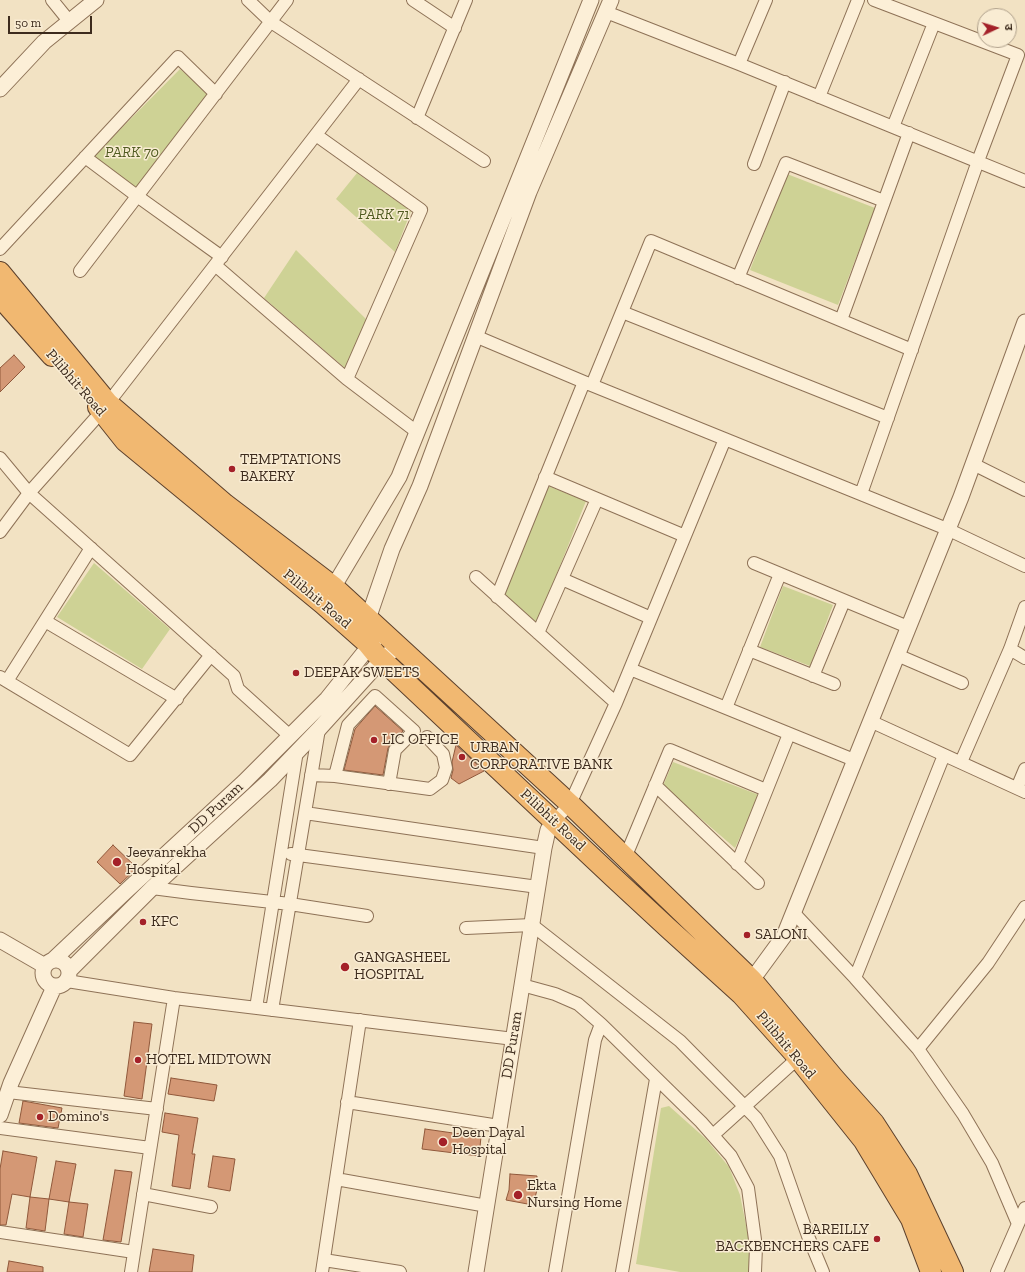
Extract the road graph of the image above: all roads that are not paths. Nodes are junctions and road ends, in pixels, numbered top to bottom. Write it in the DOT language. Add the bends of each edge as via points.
graph roads {
  1 [pos="52,0"];
  2 [pos="96,0"];
  3 [pos="248,0"];
  4 [pos="287,0"];
  5 [pos="412,0"];
  6 [pos="466,0"];
  7 [pos="591,0"];
  8 [pos="766,0"];
  9 [pos="858,0"];
  10 [pos="874,0"];
  11 [pos="608,6"];
  12 [pos="69,22"];
  13 [pos="271,22"];
  14 [pos="934,23"];
  15 [pos="455,28"];
  16 [pos="739,64"];
  17 [pos="359,79"];
  18 [pos="785,82"];
  19 [pos="0,89"];
  20 [pos="216,94"];
  21 [pos="819,96"];
  22 [pos="417,118"];
  23 [pos="893,127"];
  24 [pos="909,133"];
  25 [pos="316,135"];
  26 [pos="85,157"];
  27 [pos="484,161"];
  28 [pos="978,161"];
  29 [pos="754,164"];
  30 [pos="1025,181"];
  31 [pos="137,196"];
  32 [pos="884,201"];
  33 [pos="0,248"];
  34 [pos="219,261"];
  35 [pos="80,271"];
  36 [pos="0,272"];
  37 [pos="738,278"];
  38 [pos="0,297"];
  39 [pos="622,312"];
  40 [pos="841,320"];
  41 [pos="1025,322"];
  42 [pos="475,336"];
  43 [pos="912,350"];
  44 [pos="347,379"];
  45 [pos="588,383"];
  46 [pos="105,407"];
  47 [pos="888,418"];
  48 [pos="417,432"];
  49 [pos="725,439"];
  50 [pos="0,458"];
  51 [pos="973,464"];
  52 [pos="545,478"];
  53 [pos="1025,490"];
  54 [pos="29,493"];
  55 [pos="861,494"];
  56 [pos="597,499"];
  57 [pos="947,529"];
  58 [pos="0,532"];
  59 [pos="685,536"];
  60 [pos="91,548"];
  61 [pos="754,563"];
  62 [pos="1025,566"];
  63 [pos="780,574"];
  64 [pos="476,577"];
  65 [pos="562,579"];
  66 [pos="328,595"];
  67 [pos="497,597"];
  68 [pos="844,601"];
  69 [pos="1025,606"];
  70 [pos="651,618"];
  71 [pos="45,621"];
  72 [pos="908,627"];
  73 [pos="538,633"];
  74 [pos="371,638"];
  75 [pos="1010,649"];
  76 [pos="749,650"];
  77 [pos="897,655"];
  78 [pos="211,656"];
  79 [pos="1025,658"];
  80 [pos="630,669"];
  81 [pos="813,676"];
  82 [pos="3,679"];
  83 [pos="962,683"];
  84 [pos="834,684"];
  85 [pos="176,699"];
  86 [pos="616,703"];
  87 [pos="726,708"];
  88 [pos="870,721"];
  89 [pos="319,729"];
  90 [pos="789,734"];
  91 [pos="290,736"];
  92 [pos="427,737"];
  93 [pos="297,751"];
  94 [pos="944,755"];
  95 [pos="854,760"];
  96 [pos="960,762"];
  97 [pos="1025,768"];
  98 [pos="311,775"];
  99 [pos="335,776"];
  100 [pos="389,784"];
  101 [pos="655,785"];
  102 [pos="766,790"];
  103 [pos="1021,790"];
  104 [pos="570,804"];
  105 [pos="305,813"];
  106 [pos="554,821"];
  107 [pos="544,848"];
  108 [pos="281,852"];
  109 [pos="298,854"];
  110 [pos="625,858"];
  111 [pos="737,864"];
  112 [pos="758,884"];
  113 [pos="538,887"];
  114 [pos="152,888"];
  115 [pos="274,903"];
  116 [pos="290,904"];
  117 [pos="793,912"];
  118 [pos="1024,912"];
  119 [pos="367,916"];
  120 [pos="532,925"];
  121 [pos="466,928"];
  122 [pos="0,940"];
  123 [pos="49,963"];
  124 [pos="855,978"];
  125 [pos="63,979"];
  126 [pos="522,985"];
  127 [pos="747,987"];
  128 [pos="174,998"];
  129 [pos="256,1008"];
  130 [pos="272,1010"];
  131 [pos="360,1020"];
  132 [pos="601,1024"];
  133 [pos="514,1039"];
  134 [pos="918,1049"];
  135 [pos="798,1058"];
  136 [pos="656,1079"];
  137 [pos="8,1092"];
  138 [pos="347,1102"];
  139 [pos="744,1106"];
  140 [pos="156,1109"];
  141 [pos="0,1115"];
  142 [pos="499,1126"];
  143 [pos="0,1128"];
  144 [pos="713,1135"];
  145 [pos="150,1148"];
  146 [pos="336,1179"];
  147 [pos="143,1194"];
  148 [pos="487,1206"];
  149 [pos="210,1207"];
  150 [pos="1025,1208"];
  151 [pos="1018,1224"];
  152 [pos="0,1232"];
  153 [pos="134,1252"];
  154 [pos="324,1260"];
  155 [pos="625,1271"];
  156 [pos="131,1272"];
  157 [pos="322,1272"];
  158 [pos="400,1272"];
  159 [pos="476,1272"];
  160 [pos="555,1272"];
  161 [pos="755,1272"];
  162 [pos="823,1272"];
  163 [pos="931,1272"];
  164 [pos="953,1272"];
  165 [pos="997,1272"];
  1 -- 12 [label="street"];
  2 -- 12 [label="street"];
  3 -- 13 [label="street"];
  4 -- 13 [label="street"];
  5 -- 15 [label="street"];
  6 -- 15 [label="street"];
  7 -- 48 [label="street"];
  8 -- 16 [label="street"];
  9 -- 21 [label="street"];
  10 -- 14 [label="street"];
  11 -- 16 [label="street"];
  11 -- 42 [label="street" via="529,192"];
  12 -- 19 [label="street" via="44,42"];
  13 -- 17 [label="street"];
  13 -- 20 [label="street"];
  14 -- 23 [label="street"];
  14 -- 28 [label="street" via="1018,55"];
  15 -- 22 [label="street"];
  16 -- 18 [label="street"];
  17 -- 22 [label="street"];
  17 -- 25 [label="street"];
  18 -- 21 [label="street"];
  18 -- 29 [label="street"];
  20 -- 26 [label="street" via="178,57"];
  20 -- 31 [label="street"];
  21 -- 23 [label="street"];
  22 -- 27 [label="street"];
  23 -- 24 [label="street"];
  24 -- 28 [label="street"];
  24 -- 32 [label="street"];
  25 -- 34 [label="street"];
  25 -- 44 [label="street" via="422,210"];
  26 -- 31 [label="street"];
  26 -- 33 [label="street"];
  28 -- 30 [label="street"];
  28 -- 43 [label="street"];
  31 -- 34 [label="street"];
  31 -- 35 [label="street"];
  32 -- 37 [label="street" via="786,163"];
  32 -- 40 [label="street"];
  34 -- 44 [label="street"];
  34 -- 46 [label="street"];
  36 -- 46 [label="highway"];
  37 -- 39 [label="street" via="651,241"];
  37 -- 40 [label="street"];
  38 -- 46 [label="highway, Pilibhit Road"];
  39 -- 45 [label="street"];
  39 -- 47 [label="street"];
  40 -- 43 [label="street"];
  41 -- 51 [label="street"];
  42 -- 45 [label="street"];
  42 -- 74 [label="street" via="420,486 392,549"];
  43 -- 47 [label="street"];
  44 -- 48 [label="street"];
  45 -- 49 [label="street"];
  45 -- 52 [label="street"];
  46 -- 54 [label="street"];
  46 -- 66 [label="highway, Pilibhit Road" via="125,441"];
  47 -- 55 [label="street"];
  48 -- 66 [label="street" via="399,477"];
  49 -- 55 [label="street"];
  49 -- 59 [label="street"];
  50 -- 54 [label="street"];
  51 -- 53 [label="street"];
  51 -- 57 [label="street"];
  52 -- 56 [label="street"];
  52 -- 67 [label="street"];
  54 -- 58 [label="street"];
  54 -- 60 [label="street"];
  55 -- 57 [label="street"];
  56 -- 59 [label="street"];
  56 -- 65 [label="street"];
  57 -- 62 [label="street"];
  57 -- 72 [label="street"];
  59 -- 70 [label="street"];
  60 -- 71 [label="street"];
  60 -- 78 [label="street"];
  61 -- 63 [label="street"];
  63 -- 68 [label="street"];
  63 -- 76 [label="street"];
  64 -- 67 [label="street"];
  65 -- 70 [label="street"];
  65 -- 73 [label="street"];
  66 -- 74 [label="highway, Pilibhit Road"];
  67 -- 73 [label="street"];
  68 -- 72 [label="street"];
  68 -- 81 [label="street"];
  69 -- 75 [label="street"];
  70 -- 80 [label="street"];
  71 -- 82 [label="street"];
  71 -- 85 [label="street"];
  72 -- 77 [label="street"];
  73 -- 86 [label="street"];
  74 -- 89 [label="street, DD Puram"];
  74 -- 91 [label="street, DD Puram" via="327,699"];
  74 -- 104 [label="highway" via="397,646"];
  74 -- 106 [label="highway, Pilibhit Road"];
  75 -- 79 [label="street"];
  75 -- 96 [label="street"];
  76 -- 81 [label="street"];
  76 -- 87 [label="street"];
  77 -- 83 [label="street"];
  77 -- 88 [label="street"];
  78 -- 85 [label="street"];
  78 -- 91 [label="street" via="234,676 238,690"];
  80 -- 86 [label="street"];
  80 -- 87 [label="street"];
  81 -- 84 [label="street"];
  82 -- 85 [label="street" via="130,755"];
  86 -- 104 [label="street"];
  87 -- 90 [label="street"];
  88 -- 94 [label="street"];
  88 -- 95 [label="street"];
  89 -- 93 [label="street, DD Puram"];
  89 -- 98 [label="street"];
  90 -- 95 [label="street"];
  90 -- 102 [label="street"];
  91 -- 123 [label="street, DD Puram"];
  92 -- 100 [label="street" via="443,754 446,768 442,780 430,789"];
  93 -- 108 [label="street"];
  93 -- 114 [label="street, DD Puram" via="270,780"];
  94 -- 96 [label="street"];
  94 -- 124 [label="street"];
  95 -- 117 [label="street"];
  96 -- 103 [label="street"];
  97 -- 103 [label="street"];
  98 -- 99 [label="street"];
  98 -- 105 [label="street"];
  99 -- 100 [label="street"];
  99 -- 100 [label="street" via="348,724 375,696 414,731 395,750"];
  101 -- 102 [label="street" via="670,750"];
  101 -- 110 [label="street"];
  101 -- 111 [label="street"];
  102 -- 111 [label="street"];
  104 -- 106 [label="street"];
  104 -- 110 [label="highway"];
  105 -- 107 [label="street"];
  105 -- 109 [label="street"];
  106 -- 107 [label="street, DD Puram" via="548,830"];
  106 -- 127 [label="highway, Pilibhit Road" via="668,928"];
  107 -- 113 [label="street, DD Puram"];
  108 -- 109 [label="street"];
  108 -- 115 [label="street"];
  109 -- 113 [label="street"];
  109 -- 116 [label="street"];
  110 -- 127 [label="highway"];
  111 -- 112 [label="street"];
  113 -- 120 [label="street, DD Puram"];
  114 -- 115 [label="street"];
  114 -- 125 [label="street, DD Puram"];
  115 -- 116 [label="street"];
  115 -- 129 [label="street"];
  116 -- 119 [label="street"];
  116 -- 130 [label="street"];
  117 -- 124 [label="street"];
  117 -- 127 [label="street" via="784,936"];
  118 -- 134 [label="street" via="988,963"];
  120 -- 121 [label="street"];
  120 -- 126 [label="street, DD Puram"];
  120 -- 139 [label="street" via="680,1041"];
  122 -- 123 [label="street"];
  123 -- 125 [label="street" via="59,960 64,962 67,966"];
  123 -- 125 [label="street" via="43,971 45,981 49,985"];
  124 -- 134 [label="street"];
  125 -- 128 [label="street"];
  125 -- 137 [label="street"];
  126 -- 132 [label="street" via="555,994 578,1004"];
  126 -- 133 [label="street, DD Puram"];
  127 -- 135 [label="highway, Pilibhit Road"];
  127 -- 164 [label="highway" via="874,1123 907,1174"];
  128 -- 129 [label="street"];
  128 -- 140 [label="street"];
  129 -- 130 [label="street"];
  130 -- 131 [label="street"];
  131 -- 133 [label="street"];
  131 -- 138 [label="street"];
  132 -- 136 [label="street"];
  132 -- 160 [label="street" via="595,1040"];
  133 -- 142 [label="street, DD Puram"];
  134 -- 151 [label="street" via="963,1114 992,1163"];
  135 -- 139 [label="street"];
  135 -- 163 [label="highway, Pilibhit Road" via="864,1141 911,1219"];
  136 -- 144 [label="street"];
  136 -- 155 [label="street"];
  137 -- 140 [label="street"];
  137 -- 141 [label="street"];
  138 -- 142 [label="street"];
  138 -- 146 [label="street"];
  139 -- 144 [label="street"];
  139 -- 162 [label="street" via="756,1118 780,1156"];
  140 -- 145 [label="street"];
  142 -- 148 [label="street, DD Puram"];
  143 -- 145 [label="street"];
  144 -- 161 [label="street" via="731,1156 748,1188 756,1247"];
  145 -- 147 [label="street"];
  146 -- 148 [label="street"];
  146 -- 154 [label="street"];
  147 -- 149 [label="street"];
  147 -- 153 [label="street"];
  148 -- 159 [label="street, DD Puram"];
  150 -- 151 [label="street"];
  151 -- 165 [label="street"];
  152 -- 153 [label="street"];
  153 -- 156 [label="street"];
  154 -- 157 [label="street"];
  154 -- 158 [label="street"];
}
